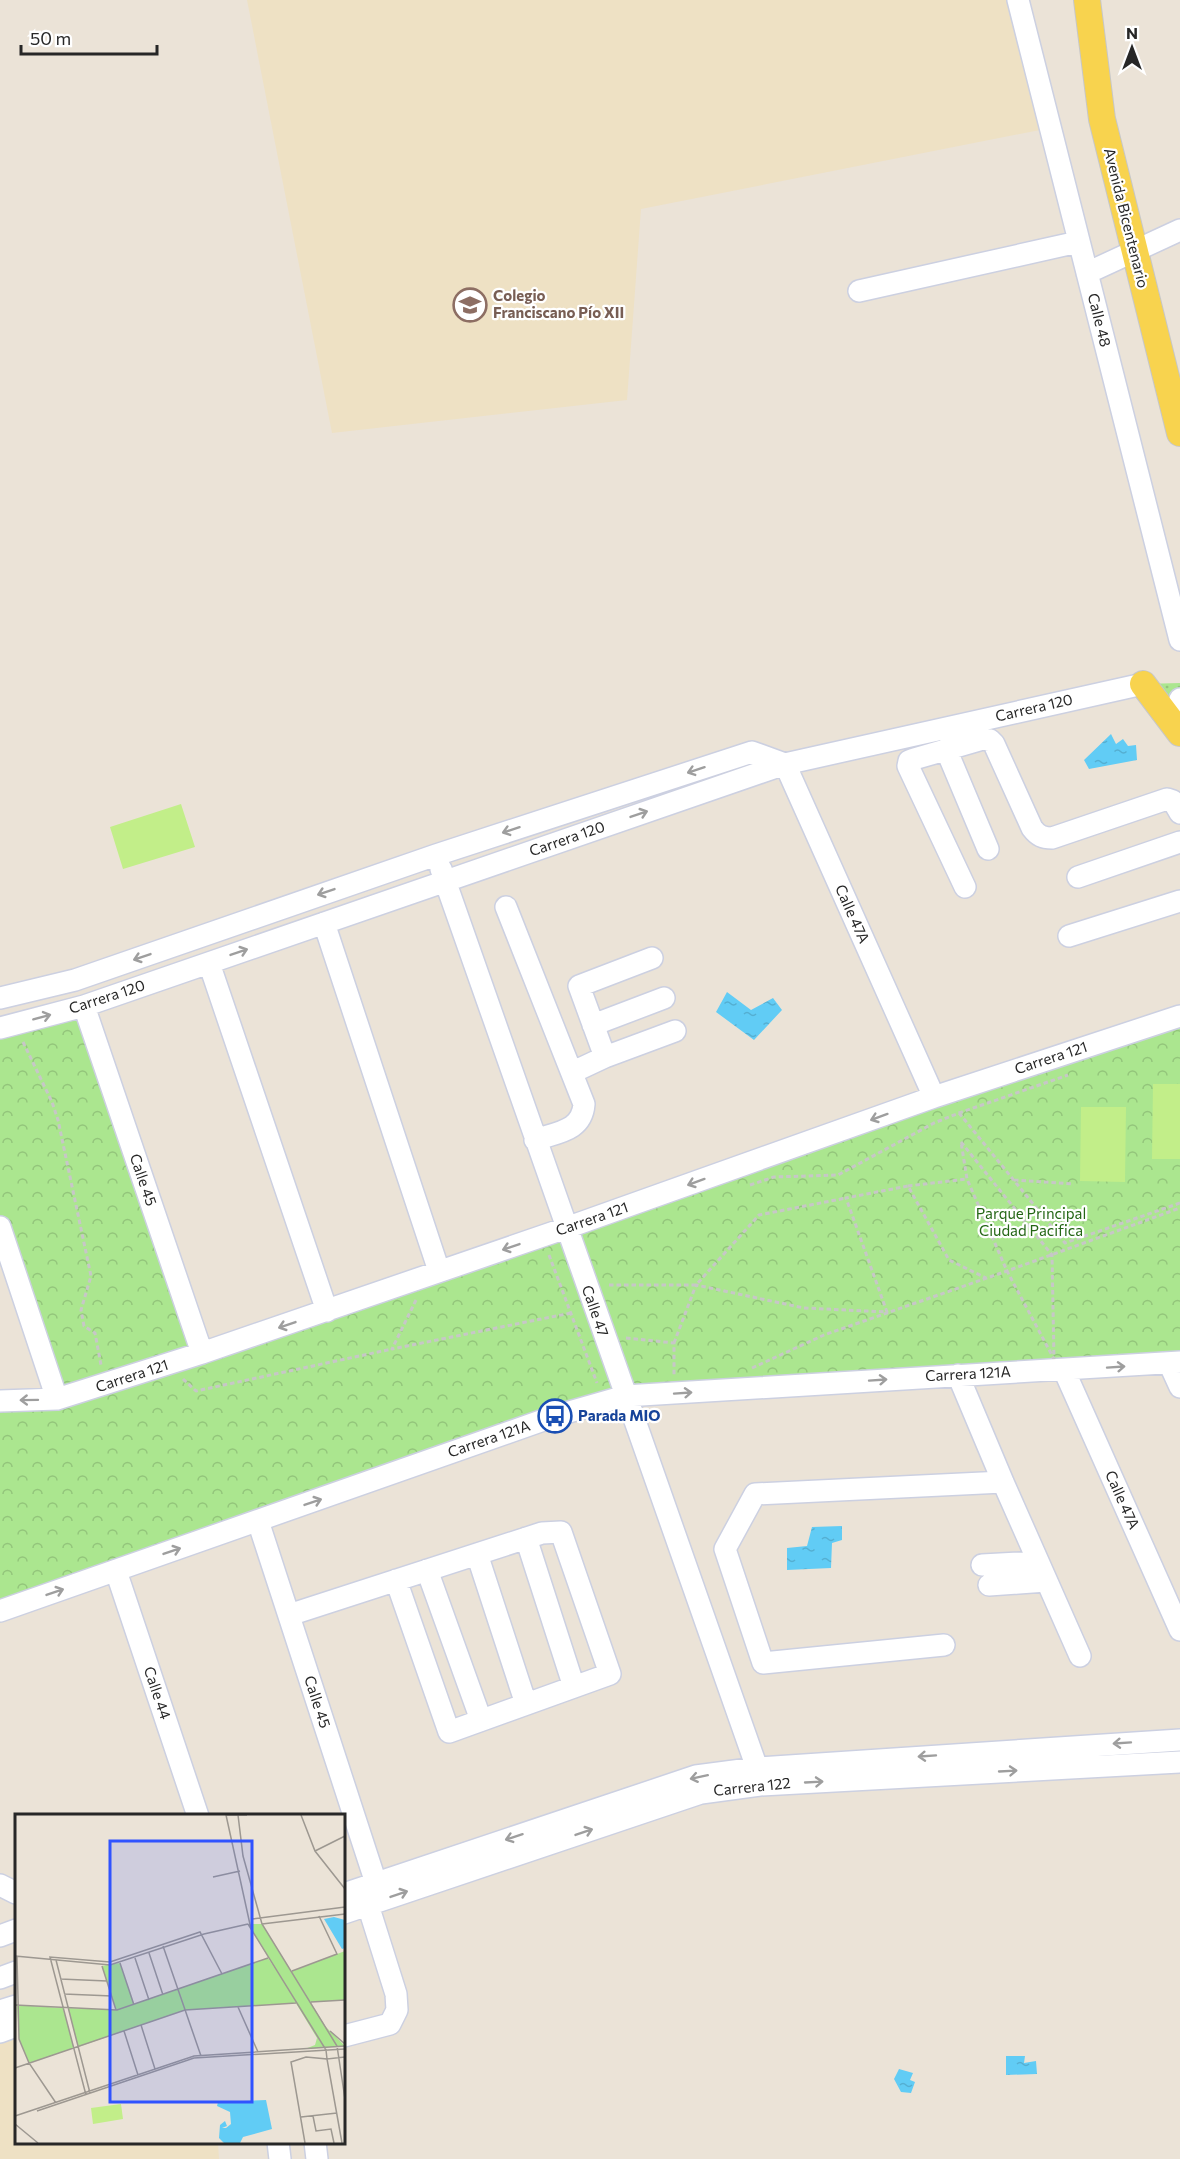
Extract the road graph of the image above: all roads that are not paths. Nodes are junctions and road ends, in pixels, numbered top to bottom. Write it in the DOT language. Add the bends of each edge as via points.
graph roads {
  1 [pos="1018,0"];
  2 [pos="1087,0"];
  3 [pos="1180,230"];
  4 [pos="1078,242"];
  5 [pos="1128,255"];
  6 [pos="1087,273"];
  7 [pos="859,291"];
  8 [pos="1146,318"];
  9 [pos="1180,433"];
  10 [pos="1180,640"];
  11 [pos="1143,684"];
  12 [pos="1178,718"];
  13 [pos="946,749"];
  14 [pos="785,764"];
  15 [pos="1180,813"];
  16 [pos="1180,842"];
  17 [pos="988,849"];
  18 [pos="436,855"];
  19 [pos="1078,877"];
  20 [pos="444,881"];
  21 [pos="965,887"];
  22 [pos="1180,902"];
  23 [pos="506,907"];
  24 [pos="324,923"];
  25 [pos="1069,936"];
  26 [pos="651,958"];
  27 [pos="209,963"];
  28 [pos="0,998"];
  29 [pos="664,998"];
  30 [pos="84,1006"];
  31 [pos="1180,1016"];
  32 [pos="593,1025"];
  33 [pos="7,1026"];
  34 [pos="675,1031"];
  35 [pos="605,1057"];
  36 [pos="573,1072"];
  37 [pos="934,1097"];
  38 [pos="535,1140"];
  39 [pos="0,1227"];
  40 [pos="566,1228"];
  41 [pos="439,1271"];
  42 [pos="9,1278"];
  43 [pos="327,1311"];
  44 [pos="202,1353"];
  45 [pos="1174,1362"];
  46 [pos="1059,1365"];
  47 [pos="958,1375"];
  48 [pos="1180,1387"];
  49 [pos="625,1396"];
  50 [pos="57,1399"];
  51 [pos="0,1401"];
  52 [pos="1003,1482"];
  53 [pos="258,1521"];
  54 [pos="526,1538"];
  55 [pos="477,1554"];
  56 [pos="427,1570"];
  57 [pos="116,1571"];
  58 [pos="1042,1571"];
  59 [pos="986,1574"];
  60 [pos="396,1580"];
  61 [pos="0,1611"];
  62 [pos="288,1615"];
  63 [pos="1180,1630"];
  64 [pos="944,1645"];
  65 [pos="1080,1656"];
  66 [pos="574,1687"];
  67 [pos="526,1704"];
  68 [pos="481,1720"];
  69 [pos="1180,1740"];
  70 [pos="1180,1762"];
  71 [pos="758,1776"];
  72 [pos="198,1814"];
  73 [pos="376,1883"];
  74 [pos="0,1885"];
  75 [pos="15,1892"];
  76 [pos="345,1894"];
  77 [pos="368,1905"];
  78 [pos="345,1913"];
  79 [pos="15,1930"];
  80 [pos="0,1936"];
  81 [pos="15,1972"];
  82 [pos="0,1978"];
  83 [pos="15,2006"];
  84 [pos="0,2011"];
  85 [pos="15,2026"];
  86 [pos="0,2032"];
  87 [pos="345,2036"];
  88 [pos="278,2144"];
  89 [pos="315,2144"];
  90 [pos="280,2159"];
  91 [pos="317,2159"];
  1 -- 4 [label="street, Calle 48"];
  2 -- 5 [label="main road, Avenida Bicentenario" via="1102,119"];
  3 -- 5 [label="street"];
  4 -- 6 [label="street, Calle 48"];
  4 -- 7 [label="street"];
  5 -- 6 [label="street"];
  5 -- 8 [label="street"];
  5 -- 9 [label="main road, Avenida Bicentenario"];
  6 -- 10 [label="street, Calle 48"];
  11 -- 12 [label="main road"];
  11 -- 14 [label="street, Carrera 120"];
  13 -- 15 [label="street" via="990,740 1032,828 1044,838 1167,800 1173,801"];
  13 -- 17 [label="street"];
  13 -- 21 [label="street" via="909,761 908,766"];
  14 -- 18 [label="street, Carrera 120, one-way" via="752,752"];
  20 -- 14 [label="street, Carrera 120, one-way"];
  14 -- 37 [label="street, Calle 47A"];
  16 -- 19 [label="street"];
  18 -- 20 [label="street, Calle 47"];
  18 -- 28 [label="street, Carrera 120, one-way" via="75,980"];
  20 -- 24 [label="street, Carrera 120"];
  20 -- 38 [label="street, Calle 47"];
  22 -- 25 [label="street"];
  23 -- 36 [label="street"];
  27 -- 24 [label="street, Carrera 120, one-way"];
  24 -- 41 [label="street"];
  26 -- 32 [label="street" via="579,986"];
  27 -- 30 [label="street, Carrera 120"];
  27 -- 43 [label="street"];
  29 -- 32 [label="street"];
  33 -- 30 [label="street, Carrera 120, one-way"];
  30 -- 44 [label="street, Calle 45"];
  31 -- 37 [label="street, Carrera 121"];
  32 -- 35 [label="street"];
  34 -- 35 [label="street"];
  35 -- 36 [label="street"];
  36 -- 38 [label="street" via="584,1104 583,1116 577,1124"];
  37 -- 40 [label="street, Carrera 121, one-way"];
  38 -- 40 [label="street, Calle 47"];
  39 -- 42 [label="street"];
  40 -- 41 [label="street, Carrera 121, one-way"];
  40 -- 49 [label="street, Calle 47"];
  41 -- 43 [label="street, Carrera 121"];
  42 -- 50 [label="street"];
  43 -- 44 [label="street, Carrera 121, one-way"];
  44 -- 50 [label="street, Carrera 121"];
  46 -- 45 [label="street, Carrera 121A, one-way"];
  45 -- 48 [label="street"];
  46 -- 47 [label="street, Carrera 121A"];
  46 -- 63 [label="street, Calle 47A"];
  49 -- 47 [label="street, Carrera 121A, one-way"];
  47 -- 52 [label="street"];
  53 -- 49 [label="street, Carrera 121A, one-way" via="555,1416"];
  49 -- 71 [label="street, Calle 47"];
  50 -- 51 [label="street, Carrera 121, one-way"];
  52 -- 58 [label="street"];
  52 -- 64 [label="street" via="755,1494 725,1549 763,1664"];
  57 -- 53 [label="street, Carrera 121A, one-way"];
  53 -- 62 [label="street, Calle 45"];
  54 -- 55 [label="street"];
  54 -- 66 [label="street"];
  54 -- 66 [label="street" via="561,1532 610,1674"];
  55 -- 56 [label="street"];
  55 -- 67 [label="street"];
  56 -- 60 [label="street"];
  56 -- 68 [label="street"];
  61 -- 57 [label="street, Carrera 121A, one-way"];
  57 -- 72 [label="street, Calle 44"];
  58 -- 59 [label="street"];
  58 -- 65 [label="street"];
  60 -- 62 [label="street"];
  60 -- 68 [label="street" via="449,1732"];
  62 -- 73 [label="street, Calle 45"];
  66 -- 67 [label="street"];
  67 -- 68 [label="street"];
  69 -- 71 [label="street, Carrera 122, one-way"];
  71 -- 70 [label="street, Carrera 122, one-way"];
  71 -- 73 [label="street, Carrera 122, one-way" via="696,1776"];
  77 -- 71 [label="street, Carrera 122, one-way"];
  73 -- 76 [label="street, Carrera 122"];
  74 -- 75 [label="street"];
  77 -- 78 [label="street, Carrera 122"];
  77 -- 87 [label="street" via="396,1994 397,2010 390,2024"];
  79 -- 80 [label="street"];
  81 -- 82 [label="street"];
  83 -- 84 [label="street"];
  85 -- 86 [label="street"];
  88 -- 90 [label="street"];
  89 -- 91 [label="street"];
}
